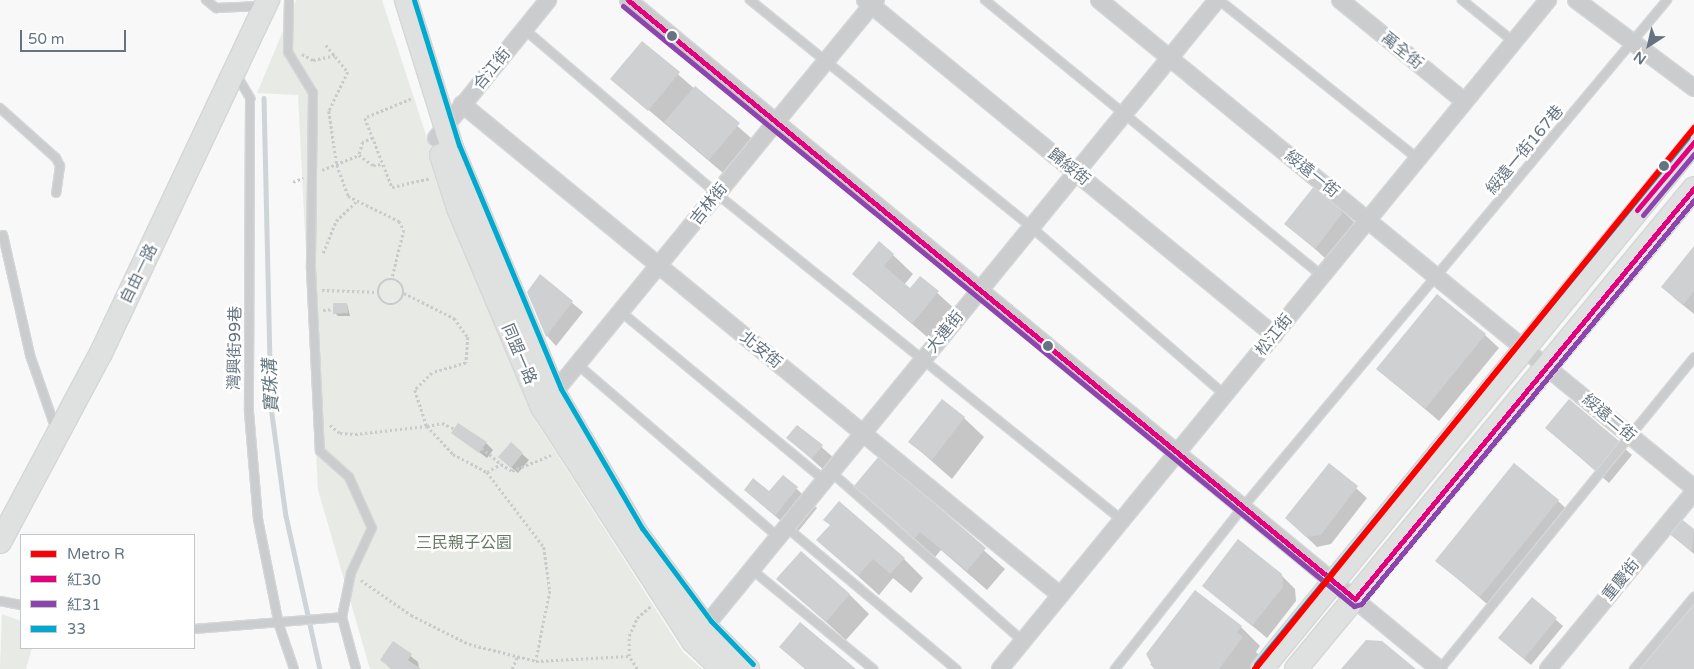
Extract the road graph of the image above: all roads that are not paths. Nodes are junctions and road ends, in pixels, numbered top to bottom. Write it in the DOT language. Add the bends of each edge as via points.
graph roads {
  1 [pos="206,0"];
  2 [pos="289,0"];
  3 [pos="390,0"];
  4 [pos="406,0"];
  5 [pos="548,0"];
  6 [pos="628,0"];
  7 [pos="750,0"];
  8 [pos="985,0"];
  9 [pos="1099,0"];
  10 [pos="1218,0"];
  11 [pos="1340,0"];
  12 [pos="1462,0"];
  13 [pos="1548,0"];
  14 [pos="1576,0"];
  15 [pos="1667,0"];
  16 [pos="871,2"];
  17 [pos="267,3"];
  18 [pos="524,29"];
  19 [pos="1514,42"];
  20 [pos="1634,42"];
  21 [pos="1170,58"];
  22 [pos="826,62"];
  23 [pos="235,72"];
  24 [pos="1694,88"];
  25 [pos="1465,102"];
  26 [pos="462,104"];
  27 [pos="0,108"];
  28 [pos="1124,114"];
  29 [pos="775,123"];
  30 [pos="440,132"];
  31 [pos="1694,142"];
  32 [pos="1418,159"];
  33 [pos="1076,173"];
  34 [pos="1694,188"];
  35 [pos="56,193"];
  36 [pos="717,194"];
  37 [pos="1368,220"];
  38 [pos="1031,227"];
  39 [pos="3,235"];
  40 [pos="658,266"];
  41 [pos="1322,276"];
  42 [pos="1437,276"];
  43 [pos="980,290"];
  44 [pos="620,312"];
  45 [pos="1274,335"];
  46 [pos="1525,348"];
  47 [pos="924,358"];
  48 [pos="1694,358"];
  49 [pos="577,364"];
  50 [pos="1548,367"];
  51 [pos="1224,395"];
  52 [pos="548,399"];
  53 [pos="62,428"];
  54 [pos="862,433"];
  55 [pos="1631,435"];
  56 [pos="1177,453"];
  57 [pos="828,476"];
  58 [pos="1694,488"];
  59 [pos="1694,492"];
  60 [pos="1243,506"];
  61 [pos="1122,520"];
  62 [pos="782,532"];
  63 [pos="0,542"];
  64 [pos="751,569"];
  65 [pos="1335,582"];
  66 [pos="1060,595"];
  67 [pos="1694,597"];
  68 [pos="1355,599"];
  69 [pos="0,601"];
  70 [pos="20,605"];
  71 [pos="342,617"];
  72 [pos="279,625"];
  73 [pos="195,629"];
  74 [pos="699,633"];
  75 [pos="1023,641"];
  76 [pos="294,669"];
  77 [pos="356,669"];
  78 [pos="722,669"];
  79 [pos="748,669"];
  80 [pos="873,669"];
  81 [pos="956,669"];
  82 [pos="1000,669"];
  83 [pos="1115,669"];
  84 [pos="1262,669"];
  85 [pos="1296,669"];
  86 [pos="1440,669"];
  87 [pos="1548,669"];
  88 [pos="1634,669"];
  1 -- 17 [label="lane" via="216,8"];
  2 -- 71 [label="lane" via="288,52 312,93 311,270 320,451 349,476 372,528 351,573"];
  3 -- 30 [label="street, 同盟一路"];
  4 -- 30 [label="street, 同盟一路"];
  5 -- 18 [label="street, 合江街"];
  6 -- 29 [label="street"];
  7 -- 22 [label="lane"];
  8 -- 28 [label="lane"];
  9 -- 21 [label="street, 綏遠一街"];
  10 -- 21 [label="street, 大連街"];
  10 -- 32 [label="lane"];
  11 -- 25 [label="street, 萬全街"];
  12 -- 19 [label="lane"];
  13 -- 19 [label="street, 松江街"];
  14 -- 20 [label="street"];
  15 -- 20 [label="lane, 綏遠一街167巷"];
  16 -- 22 [label="street, 吉林街"];
  16 -- 33 [label="street, 歸綏街"];
  17 -- 23 [label="street, 自由一路"];
  18 -- 26 [label="street, 合江街"];
  18 -- 36 [label="lane"];
  19 -- 25 [label="street, 松江街"];
  20 -- 24 [label="street"];
  20 -- 42 [label="lane, 綏遠一街167巷"];
  21 -- 28 [label="street, 大連街"];
  21 -- 37 [label="street, 綏遠一街"];
  22 -- 29 [label="street, 吉林街"];
  22 -- 38 [label="lane"];
  23 -- 53 [label="street, 自由一路"];
  23 -- 72 [label="lane, 灣興街99巷" via="250,98 248,412 258,519"];
  25 -- 32 [label="street, 松江街"];
  26 -- 30 [label="street, 合江街"];
  26 -- 40 [label="street, 北安街"];
  27 -- 35 [label="lane" via="56,158 60,166"];
  28 -- 33 [label="street, 大連街"];
  28 -- 41 [label="lane"];
  29 -- 36 [label="street, 吉林街"];
  29 -- 43 [label="street"];
  30 -- 52 [label="street, 同盟一路" via="458,208"];
  31 -- 46 [label="street"];
  32 -- 37 [label="street, 松江街"];
  33 -- 38 [label="street, 大連街"];
  33 -- 45 [label="street, 歸綏街"];
  34 -- 50 [label="street"];
  36 -- 40 [label="street, 吉林街"];
  36 -- 47 [label="lane"];
  37 -- 41 [label="street, 松江街"];
  37 -- 42 [label="street, 綏遠一街"];
  38 -- 43 [label="street, 大連街"];
  38 -- 51 [label="lane"];
  39 -- 53 [label="lane" via="30,355 53,421"];
  40 -- 44 [label="street, 吉林街"];
  40 -- 54 [label="street, 北安街"];
  41 -- 45 [label="street, 松江街"];
  42 -- 46 [label="street, 綏遠一街"];
  42 -- 60 [label="lane, 綏遠一街167巷"];
  43 -- 47 [label="street, 大連街"];
  43 -- 56 [label="street"];
  44 -- 49 [label="street, 吉林街"];
  44 -- 57 [label="lane"];
  45 -- 51 [label="street, 松江街"];
  46 -- 50 [label="street, 綏遠二街"];
  46 -- 65 [label="street"];
  47 -- 54 [label="street, 大連街"];
  47 -- 61 [label="lane"];
  48 -- 55 [label="lane"];
  49 -- 52 [label="street, 吉林街"];
  49 -- 62 [label="lane"];
  50 -- 55 [label="street, 綏遠二街"];
  50 -- 68 [label="street"];
  51 -- 56 [label="street, 松江街"];
  52 -- 74 [label="street, 同盟一路"];
  53 -- 63 [label="street, 自由一路"];
  54 -- 57 [label="street, 大連街"];
  54 -- 66 [label="street, 北安街"];
  55 -- 58 [label="street, 綏遠二街"];
  55 -- 86 [label="lane"];
  56 -- 60 [label="street"];
  56 -- 61 [label="street, 松江街"];
  57 -- 62 [label="street, 大連街"];
  57 -- 75 [label="lane"];
  59 -- 87 [label="street, 重慶街"];
  60 -- 65 [label="street"];
  60 -- 83 [label="lane, 綏遠一街167巷"];
  61 -- 66 [label="street, 松江街"];
  62 -- 64 [label="street, 大連街"];
  62 -- 81 [label="lane"];
  64 -- 74 [label="street, 大連街"];
  64 -- 80 [label="lane"];
  65 -- 68 [label="street"];
  65 -- 84 [label="street"];
  66 -- 75 [label="street, 松江街"];
  67 -- 88 [label="lane"];
  68 -- 85 [label="street"];
  68 -- 86 [label="street"];
  69 -- 70 [label="lane"];
  71 -- 72 [label="lane"];
  71 -- 77 [label="lane"];
  72 -- 73 [label="lane"];
  72 -- 76 [label="lane, 灣興街99巷"];
  74 -- 78 [label="street, 同盟一路"];
  74 -- 79 [label="street, 同盟一路"];
  75 -- 82 [label="street, 松江街"];
}
